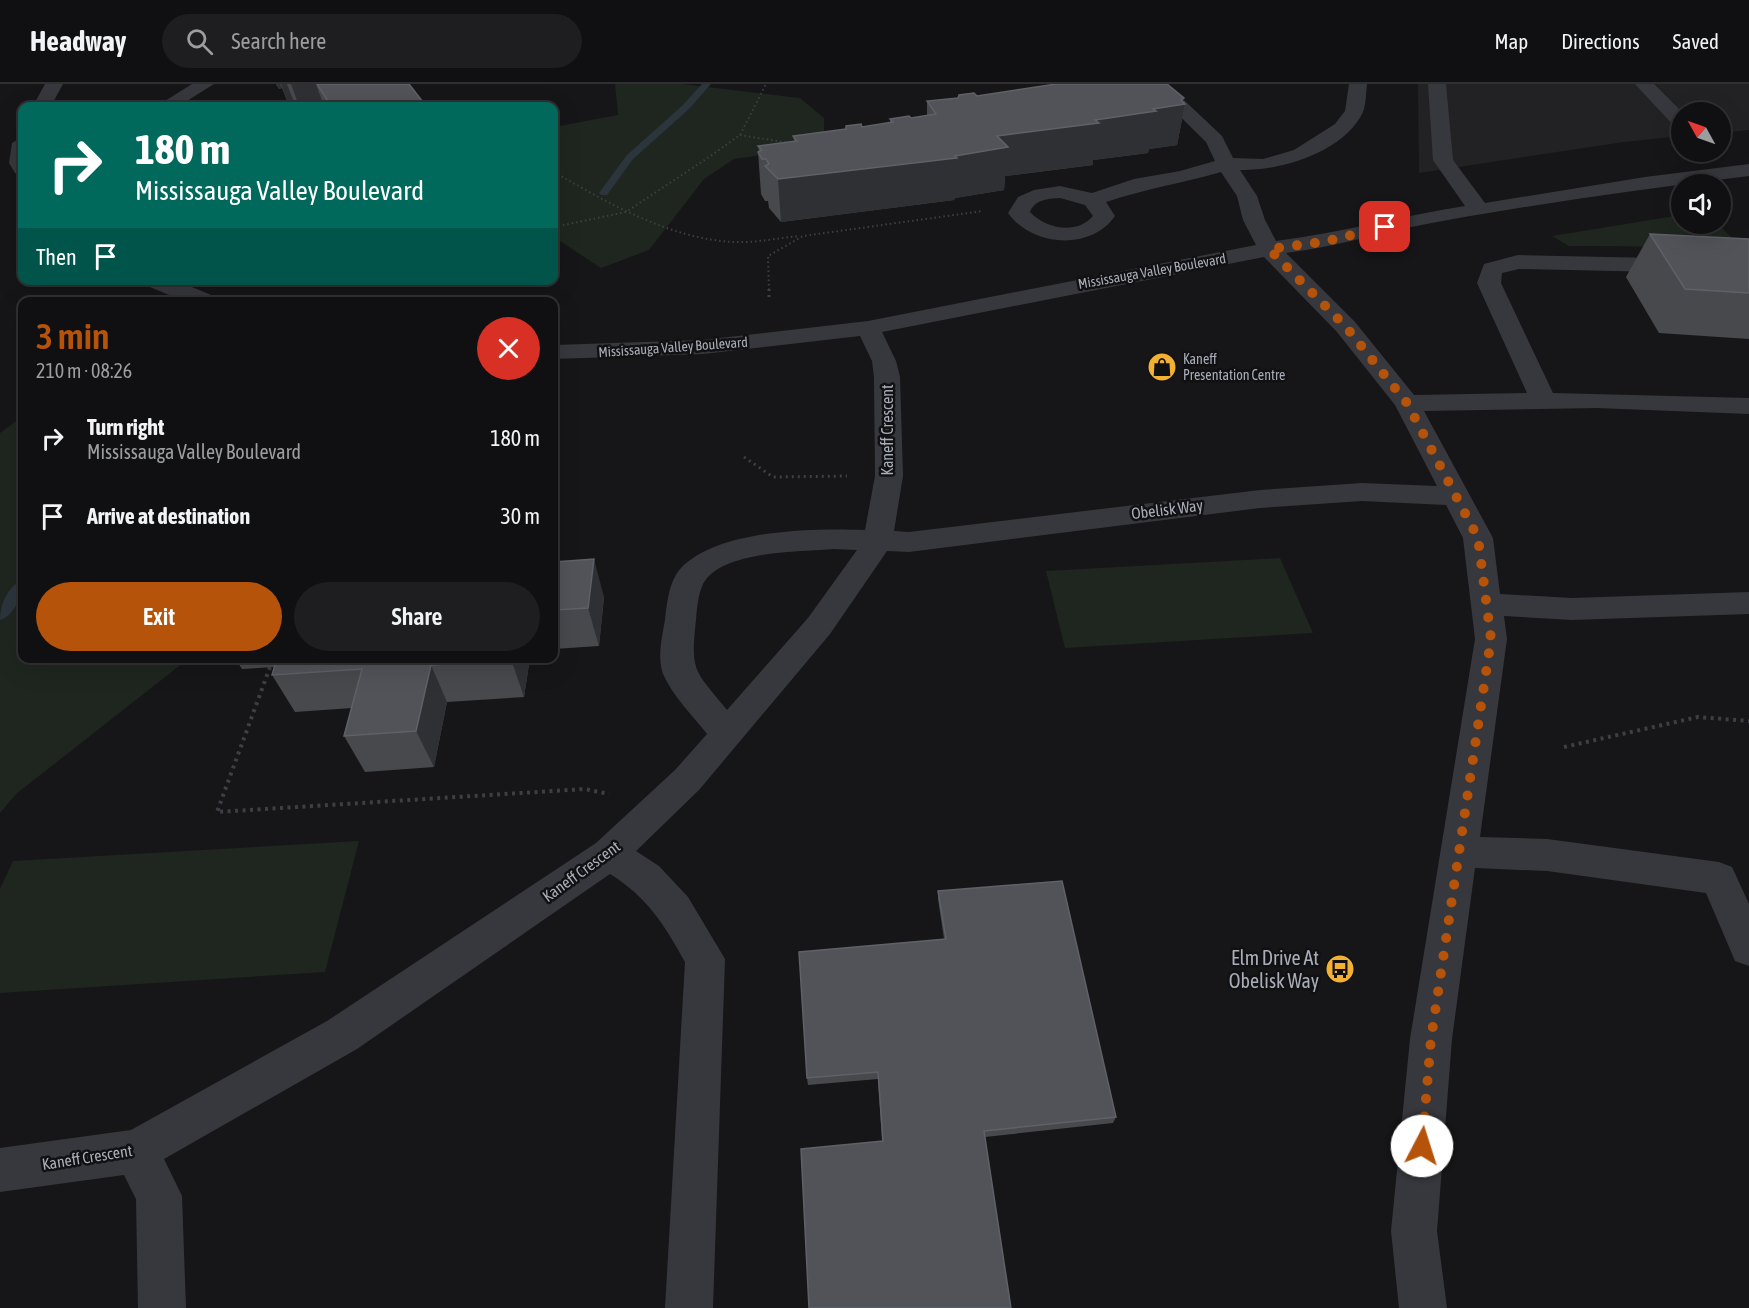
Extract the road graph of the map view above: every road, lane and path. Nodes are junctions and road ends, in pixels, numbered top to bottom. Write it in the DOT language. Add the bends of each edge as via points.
graph roads {
  1 [pos="54,84"];
  2 [pos="766,84"];
  3 [pos="1156,84"];
  4 [pos="1358,84"];
  5 [pos="1437,84"];
  6 [pos="1644,84"];
  7 [pos="205,85"];
  8 [pos="44,102"];
  9 [pos="173,102"];
  10 [pos="212,102"];
  11 [pos="1671,112"];
  12 [pos="740,135"];
  13 [pos="791,143"];
  14 [pos="1727,162"];
  15 [pos="1226,164"];
  16 [pos="1740,171"];
  17 [pos="558,174"];
  18 [pos="1749,194"];
  19 [pos="1091,200"];
  20 [pos="1479,210"];
  21 [pos="626,212"];
  22 [pos="991,219"];
  23 [pos="558,226"];
  24 [pos="803,236"];
  25 [pos="1269,249"];
  26 [pos="1749,267"];
  27 [pos="166,285"];
  28 [pos="196,297"];
  29 [pos="769,300"];
  30 [pos="868,328"];
  31 [pos="558,352"];
  32 [pos="1543,400"];
  33 [pos="1407,403"];
  34 [pos="1749,406"];
  35 [pos="744,457"];
  36 [pos="847,477"];
  37 [pos="1458,496"];
  38 [pos="878,542"];
  39 [pos="1749,603"];
  40 [pos="1486,604"];
  41 [pos="270,667"];
  42 [pos="1749,721"];
  43 [pos="726,734"];
  44 [pos="1564,747"];
  45 [pos="649,816"];
  46 [pos="1459,852"];
  47 [pos="609,854"];
  48 [pos="1749,948"];
  49 [pos="136,1151"];
  50 [pos="0,1170"];
  51 [pos="162,1308"];
  52 [pos="689,1308"];
  53 [pos="1423,1308"];
  1 -- 8 [label="street"];
  2 -- 12 [label="path"];
  3 -- 15 [label="street" via="1215,140"];
  4 -- 15 [label="street" via="1354,111 1342,128 1301,154 1264,165"];
  5 -- 20 [label="street" via="1443,160"];
  6 -- 11 [label="street"];
  7 -- 9 [label="street"];
  7 -- 10 [label="street"];
  12 -- 13 [label="path"];
  12 -- 21 [label="path"];
  14 -- 16 [label="street"];
  15 -- 19 [label="street" via="1182,177 1141,183"];
  15 -- 25 [label="street" via="1247,196"];
  16 -- 18 [label="street"];
  16 -- 20 [label="street, Mississauga Valley Boulevard"];
  17 -- 21 [label="path"];
  20 -- 25 [label="street, Mississauga Valley Boulevard"];
  21 -- 23 [label="path"];
  21 -- 24 [label="path" via="726,242"];
  22 -- 24 [label="path" via="984,211"];
  24 -- 29 [label="path" via="768,256"];
  25 -- 30 [label="street, Mississauga Valley Boulevard"];
  25 -- 33 [label="street" via="1346,327"];
  26 -- 32 [label="street" via="1518,262 1492,269 1489,283"];
  27 -- 28 [label="street"];
  30 -- 31 [label="street, Mississauga Valley Boulevard" via="703,347"];
  30 -- 38 [label="street, Kaneff Crescent" via="887,377 889,476"];
  32 -- 33 [label="street"];
  32 -- 34 [label="street"];
  33 -- 37 [label="street"];
  35 -- 36 [label="path" via="773,477"];
  37 -- 38 [label="street, Obelisk Way" via="1362,492 1260,499 909,542"];
  37 -- 40 [label="street" via="1478,538"];
  38 -- 43 [label="street, Kaneff Crescent" via="819,626"];
  38 -- 43 [label="street, Obelisk Way" via="834,539 740,548 711,560 691,576 683,598 679,673"];
  39 -- 40 [label="street" via="1572,609"];
  40 -- 46 [label="street" via="1491,639"];
  41 -- 45 [label="path" via="217,812 585,789 611,795"];
  42 -- 44 [label="path" via="1698,717"];
  43 -- 45 [label="street, Kaneff Crescent" via="687,780"];
  45 -- 47 [label="street, Kaneff Crescent"];
  46 -- 48 [label="street" via="1547,855 1719,878"];
  46 -- 53 [label="street" via="1431,1039 1414,1231"];
  47 -- 49 [label="street, Kaneff Crescent" via="342,1035"];
  47 -- 52 [label="street" via="646,877 675,909 705,959"];
  49 -- 50 [label="street, Kaneff Crescent"];
  49 -- 51 [label="street" via="159,1196"];
}
